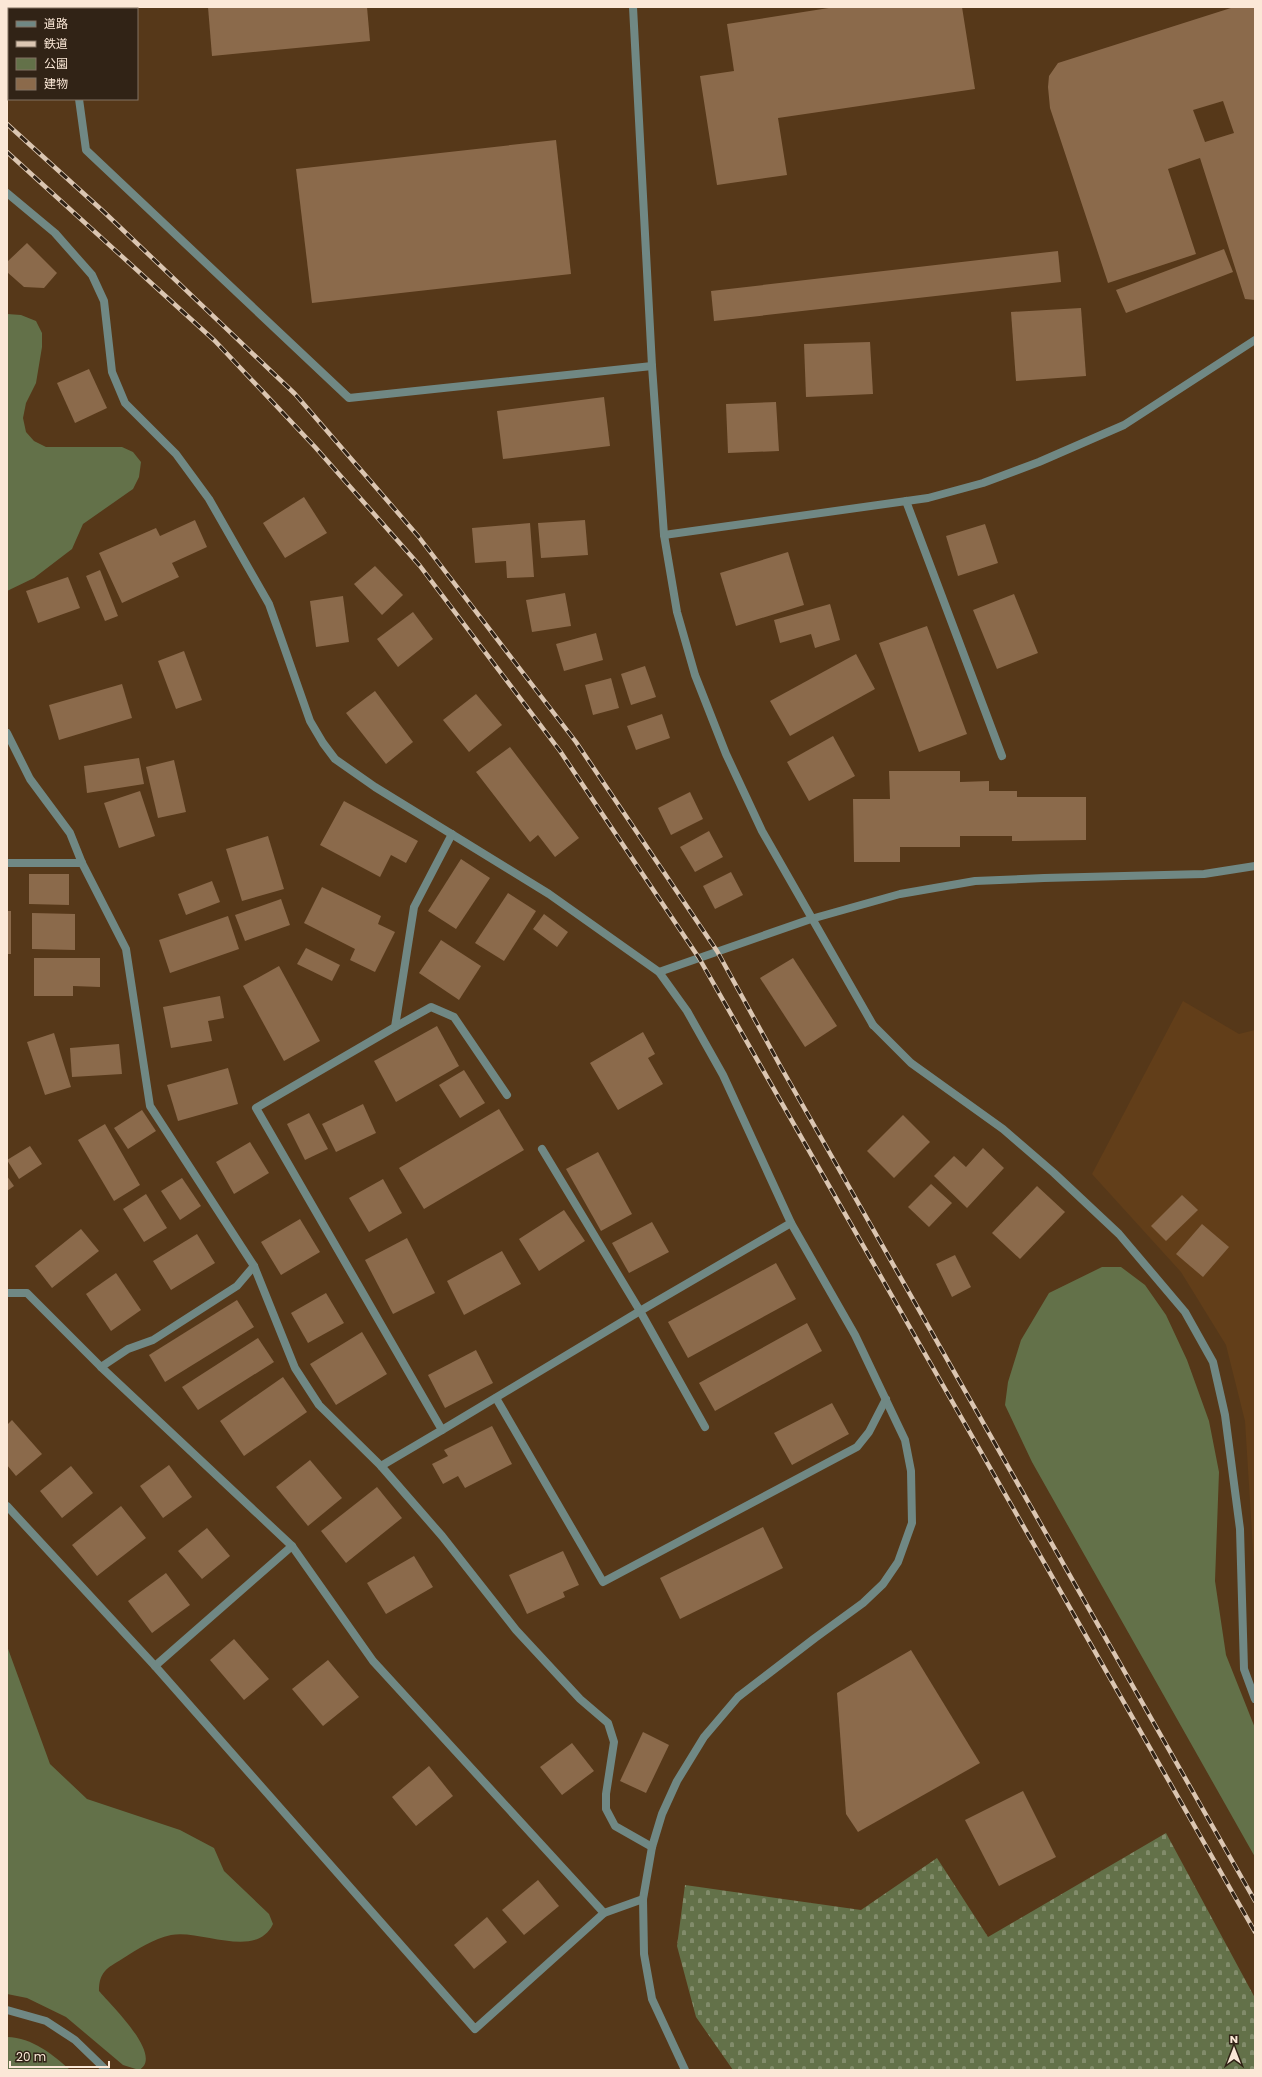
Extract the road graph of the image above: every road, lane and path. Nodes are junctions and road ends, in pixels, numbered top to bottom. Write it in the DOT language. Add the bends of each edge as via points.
graph roads {
  1 [pos="633,7"];
  2 [pos="79,100"];
  3 [pos="7,193"];
  4 [pos="1255,340"];
  5 [pos="652,366"];
  6 [pos="906,501"];
  7 [pos="664,535"];
  8 [pos="7,733"];
  9 [pos="1002,756"];
  10 [pos="452,834"];
  11 [pos="7,863"];
  12 [pos="82,863"];
  13 [pos="1255,866"];
  14 [pos="812,919"];
  15 [pos="658,972"];
  16 [pos="395,1027"];
  17 [pos="507,1095"];
  18 [pos="542,1149"];
  19 [pos="791,1223"];
  20 [pos="254,1266"];
  21 [pos="7,1293"];
  22 [pos="640,1311"];
  23 [pos="101,1367"];
  24 [pos="496,1398"];
  25 [pos="886,1399"];
  26 [pos="705,1427"];
  27 [pos="442,1430"];
  28 [pos="381,1466"];
  29 [pos="7,1506"];
  30 [pos="292,1546"];
  31 [pos="155,1666"];
  32 [pos="1255,1699"];
  33 [pos="652,1847"];
  34 [pos="642,1899"];
  35 [pos="604,1913"];
  36 [pos="7,2010"];
  37 [pos="106,2070"];
  38 [pos="685,2070"];
  1 -- 5 [label="street"];
  2 -- 5 [label="street" via="86,150 349,398"];
  3 -- 10 [label="street" via="55,233 92,274 104,301 112,372 125,403 176,454 209,499 238,549 269,604 310,721 322,743 335,759"];
  4 -- 6 [label="street" via="1124,425 1039,462 983,482 928,498"];
  5 -- 7 [label="street"];
  6 -- 7 [label="street"];
  6 -- 9 [label="street"];
  7 -- 14 [label="street" via="677,612 696,675 726,754 762,831"];
  8 -- 12 [label="street" via="30,779 70,833"];
  10 -- 15 [label="street" via="549,894"];
  10 -- 16 [label="street" via="414,907"];
  11 -- 12 [label="street"];
  12 -- 20 [label="street" via="126,949 150,1106"];
  13 -- 14 [label="street" via="1204,874 975,882 900,894"];
  14 -- 15 [label="street"];
  14 -- 32 [label="street" via="873,1025 911,1063 1003,1129 1054,1173 1119,1234 1185,1312 1213,1362 1225,1415 1240,1529 1244,1669"];
  15 -- 19 [label="street" via="687,1011 723,1075"];
  16 -- 17 [label="street" via="431,1008 454,1017"];
  16 -- 27 [label="street" via="256,1108"];
  18 -- 22 [label="street"];
  19 -- 22 [label="street"];
  19 -- 25 [label="street" via="855,1335"];
  20 -- 23 [label="street" via="237,1286 153,1340 128,1349"];
  20 -- 28 [label="street" via="295,1368 319,1405"];
  21 -- 23 [label="street" via="27,1293"];
  22 -- 24 [label="street"];
  22 -- 26 [label="street"];
  23 -- 30 [label="street"];
  24 -- 25 [label="street" via="603,1582 857,1447 869,1432"];
  24 -- 27 [label="street"];
  25 -- 33 [label="street" via="905,1440 911,1471 912,1522 898,1562 883,1584 863,1603 738,1697 704,1737 677,1781 662,1814"];
  27 -- 28 [label="street"];
  28 -- 33 [label="street" via="442,1536 516,1630 580,1699 608,1723 614,1742 606,1809 615,1826"];
  29 -- 31 [label="street"];
  30 -- 31 [label="street"];
  30 -- 35 [label="street" via="373,1661"];
  31 -- 35 [label="street" via="474,2029"];
  33 -- 34 [label="street"];
  34 -- 35 [label="street"];
  34 -- 38 [label="street" via="644,1954 652,1999"];
  36 -- 37 [label="street" via="46,2020 75,2040"];
}
